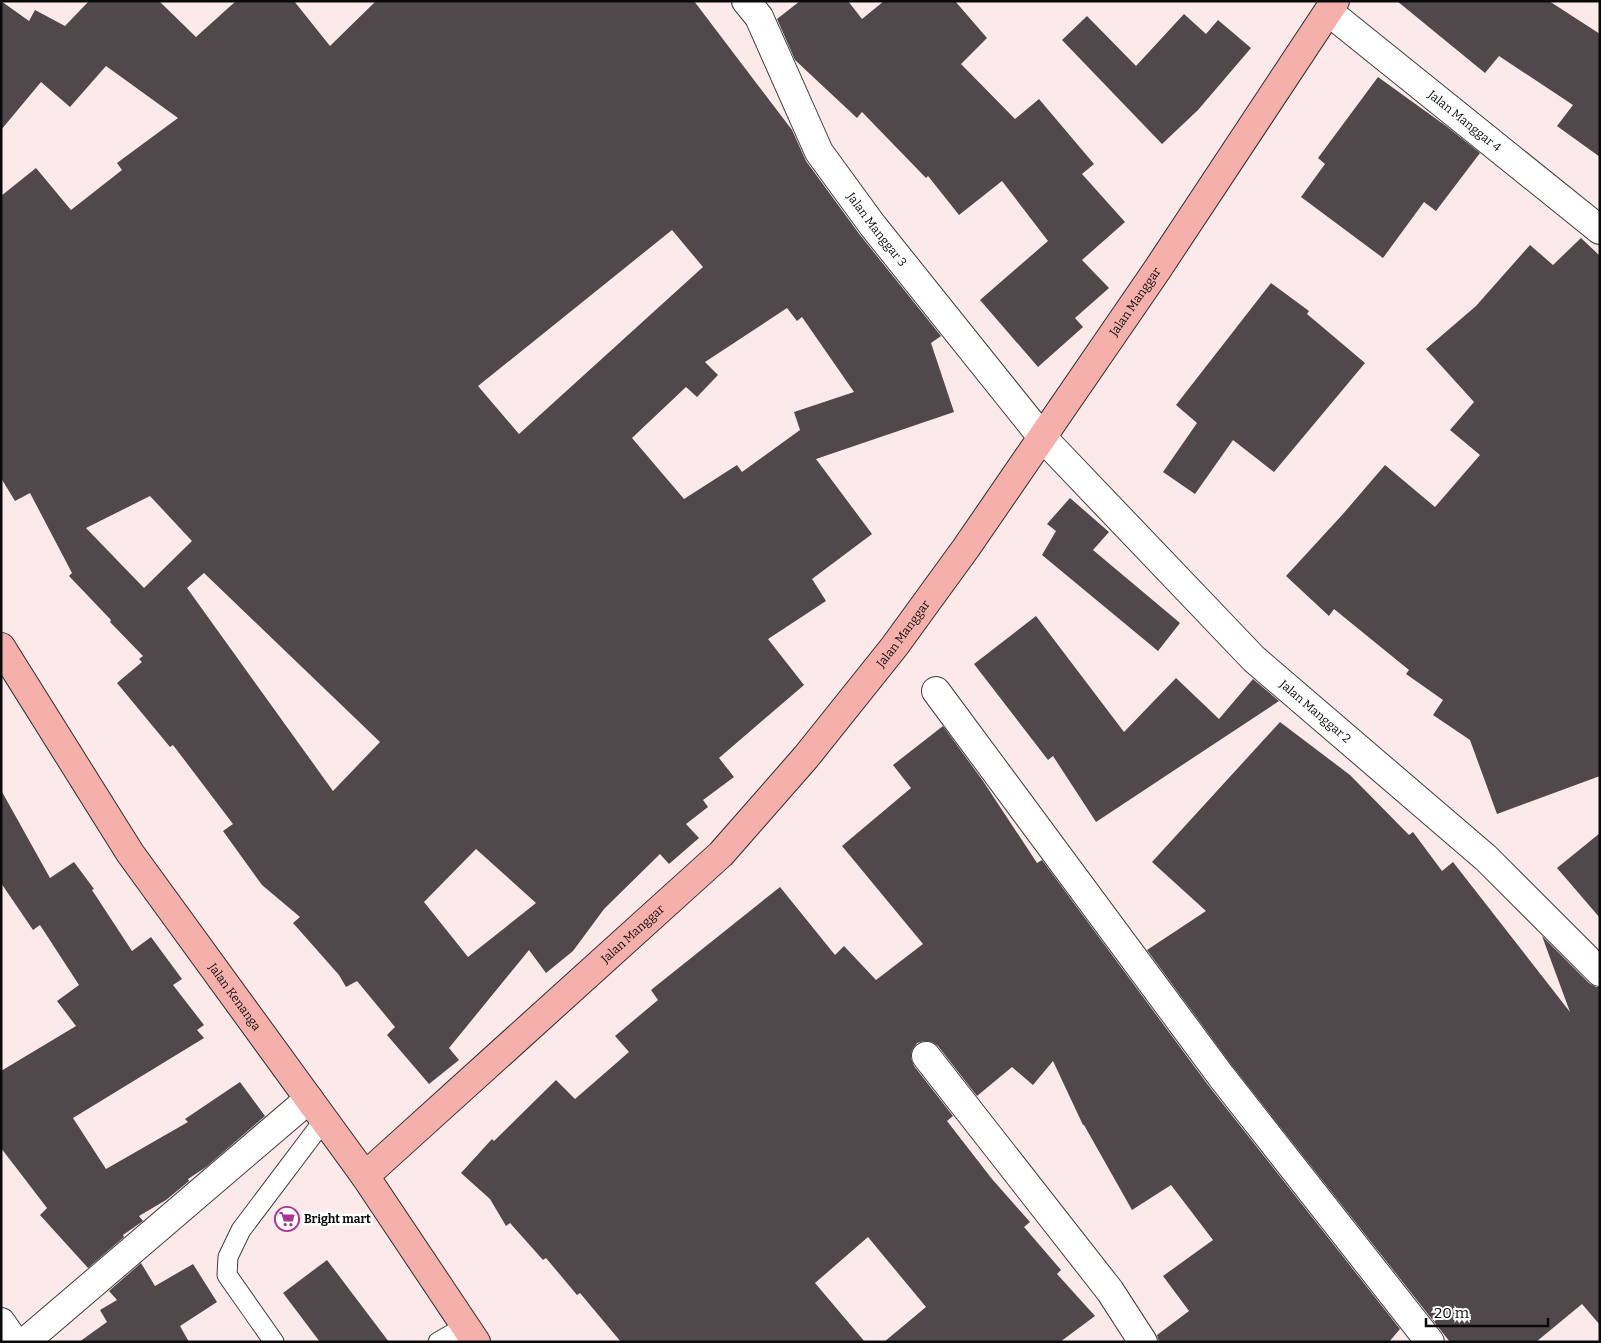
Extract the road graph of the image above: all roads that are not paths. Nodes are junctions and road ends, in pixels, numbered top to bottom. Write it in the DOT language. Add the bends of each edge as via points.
graph roads {
  1 [pos="746,1"];
  2 [pos="1332,6"];
  3 [pos="1600,230"];
  4 [pos="1042,437"];
  5 [pos="1,647"];
  6 [pos="936,692"];
  7 [pos="1600,972"];
  8 [pos="926,1056"];
  9 [pos="317,1110"];
  10 [pos="365,1176"];
  11 [pos="1,1322"];
  12 [pos="471,1334"];
  13 [pos="15,1342"];
  14 [pos="25,1342"];
  15 [pos="274,1342"];
  16 [pos="438,1342"];
  17 [pos="1143,1342"];
  18 [pos="1430,1342"];
  1 -- 4 [label="street, Jalan Manggar 3" via="759,17 819,152 873,226"];
  2 -- 3 [label="street, Jalan Manggar 4"];
  2 -- 4 [label="main road, Jalan Manggar"];
  4 -- 7 [label="street, Jalan Manggar 2" via="1254,659 1486,858"];
  4 -- 10 [label="main road, Jalan Manggar" via="894,647 806,757 721,854"];
  5 -- 9 [label="main road, Jalan Kenanga" via="130,853"];
  6 -- 18 [label="street" via="1221,1076"];
  8 -- 17 [label="street" via="1110,1291"];
  9 -- 10 [label="main road, Jalan Kenanga"];
  9 -- 14 [label="street"];
  9 -- 15 [label="lane" via="241,1230 228,1257 227,1275"];
  10 -- 12 [label="main road, Jalan Kenanga"];
  11 -- 13 [label="street"];
  12 -- 16 [label="lane"];
}
